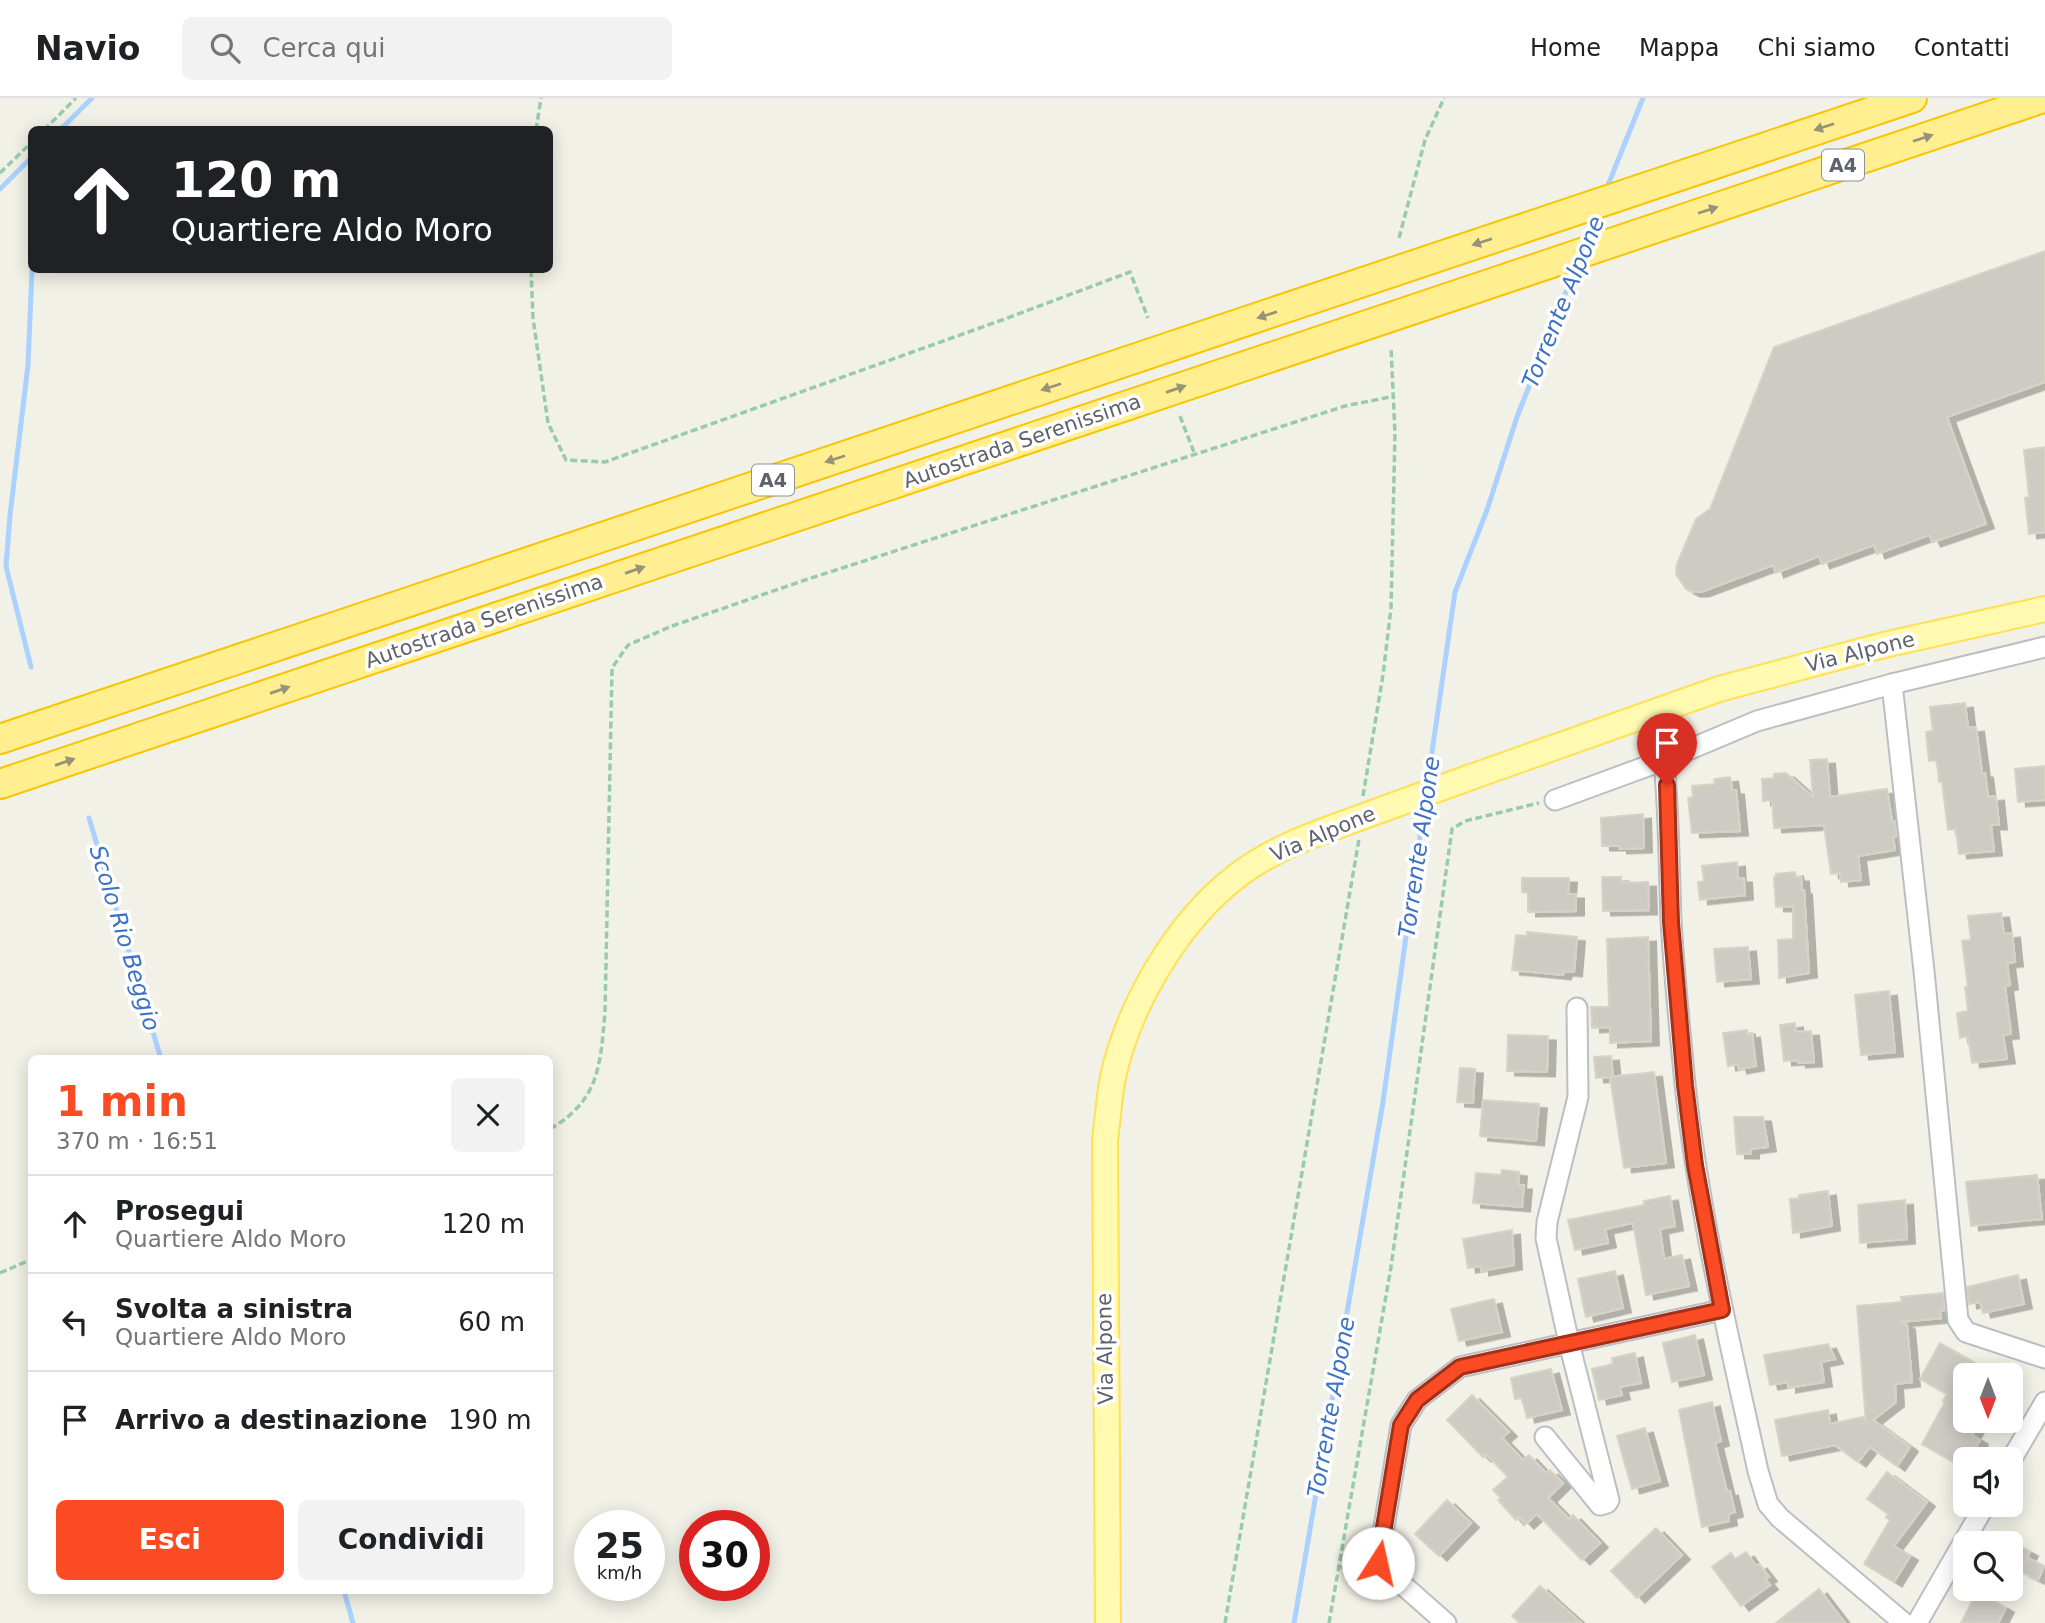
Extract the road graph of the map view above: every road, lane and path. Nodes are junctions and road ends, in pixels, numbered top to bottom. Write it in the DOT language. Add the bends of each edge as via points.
graph roads {
  1 [pos="76,98"];
  2 [pos="541,98"];
  3 [pos="1444,98"];
  4 [pos="1912,98"];
  5 [pos="2043,98"];
  6 [pos="48,126"];
  7 [pos="537,126"];
  8 [pos="28,146"];
  9 [pos="0,173"];
  10 [pos="1399,238"];
  11 [pos="531,273"];
  12 [pos="1148,318"];
  13 [pos="1391,347"];
  14 [pos="1395,396"];
  15 [pos="1180,416"];
  16 [pos="1195,455"];
  17 [pos="2045,609"];
  18 [pos="2045,647"];
  19 [pos="1892,684"];
  20 [pos="0,739"];
  21 [pos="1664,760"];
  22 [pos="0,784"];
  23 [pos="1555,800"];
  24 [pos="1362,801"];
  25 [pos="1348,831"];
  26 [pos="1577,1008"];
  27 [pos="553,1127"];
  28 [pos="28,1261"];
  29 [pos="0,1273"];
  30 [pos="1722,1310"];
  31 [pos="1569,1343"];
  32 [pos="2045,1358"];
  33 [pos="2045,1402"];
  34 [pos="1545,1437"];
  35 [pos="2019,1447"];
  36 [pos="1978,1517"];
  37 [pos="1108,1623"];
  38 [pos="1225,1623"];
  39 [pos="1329,1623"];
  40 [pos="1446,1623"];
  41 [pos="1904,1623"];
  42 [pos="1917,1623"];
  1 -- 6 [label="path"];
  2 -- 7 [label="path"];
  3 -- 10 [label="path" via="1425,140"];
  4 -- 20 [label="highway, Autostrada Serenissima / A4, one-way"];
  22 -- 5 [label="highway, Autostrada Serenissima / A4, one-way"];
  8 -- 9 [label="path"];
  11 -- 12 [label="path" via="548,423 566,460 605,462 1130,272"];
  13 -- 14 [label="path"];
  14 -- 16 [label="path" via="1345,407"];
  14 -- 24 [label="path" via="1391,608"];
  15 -- 16 [label="path"];
  16 -- 27 [label="path" via="805,580 628,645 612,668 600,1066 581,1105"];
  17 -- 25 [label="main road, Via Alpone, bridge" via="1719,689 1471,777"];
  18 -- 19 [label="street"];
  19 -- 21 [label="street" via="1757,721"];
  19 -- 32 [label="street" via="1958,1320 1966,1332"];
  21 -- 23 [label="street"];
  21 -- 30 [label="street" via="1685,1085"];
  23 -- 39 [label="path" via="1465,821 1452,829 1391,1267"];
  25 -- 37 [label="main road, Via Alpone" via="1310,835 1238,875 1210,900 1156,972 1130,1022 1113,1077 1105,1154"];
  25 -- 38 [label="path"];
  26 -- 31 [label="street" via="1578,1097 1546,1238"];
  28 -- 29 [label="path"];
  30 -- 31 [label="street"];
  30 -- 41 [label="street" via="1768,1504"];
  31 -- 34 [label="street" via="1607,1503 1600,1505"];
  31 -- 40 [label="street" via="1460,1367 1417,1400 1401,1425 1378,1563"];
  33 -- 35 [label="street"];
  36 -- 42 [label="street"];
}
